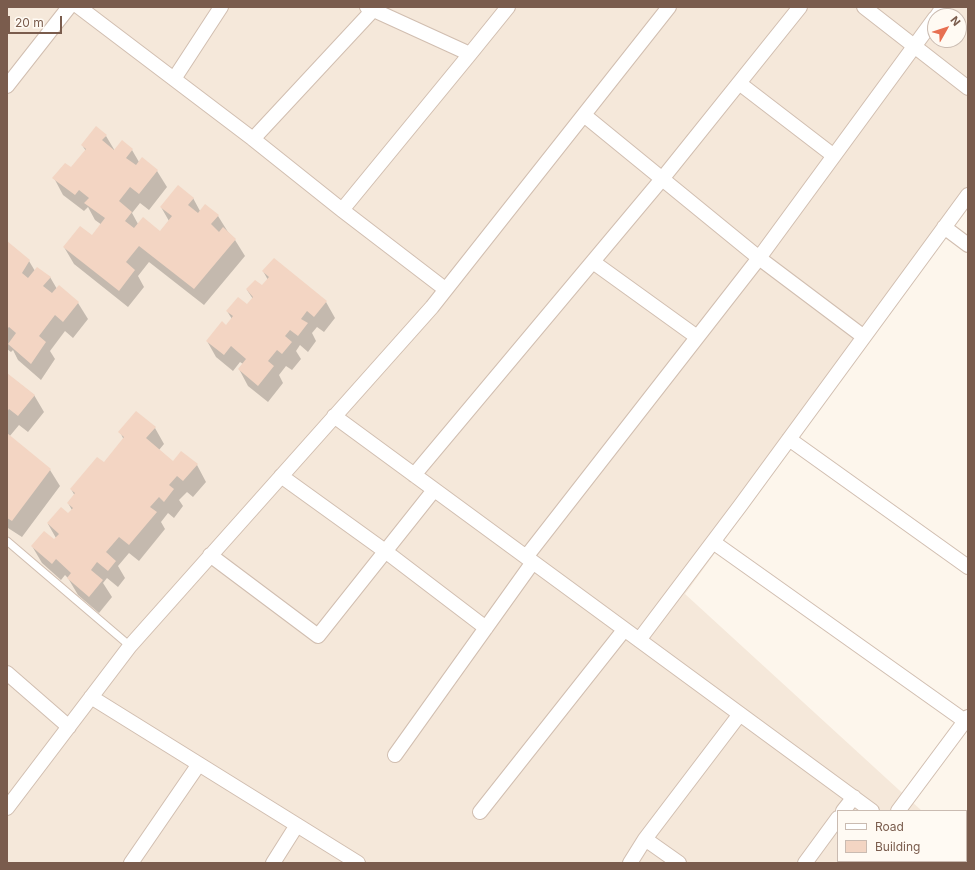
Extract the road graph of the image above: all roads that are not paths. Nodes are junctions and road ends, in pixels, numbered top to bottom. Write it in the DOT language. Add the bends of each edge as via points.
graph roads {
  1 [pos="69,7"];
  2 [pos="80,7"];
  3 [pos="221,7"];
  4 [pos="508,7"];
  5 [pos="669,7"];
  6 [pos="800,7"];
  7 [pos="864,7"];
  8 [pos="370,8"];
  9 [pos="927,29"];
  10 [pos="914,47"];
  11 [pos="470,54"];
  12 [pos="174,79"];
  13 [pos="739,83"];
  14 [pos="7,86"];
  15 [pos="968,88"];
  16 [pos="584,115"];
  17 [pos="253,139"];
  18 [pos="834,156"];
  19 [pos="662,179"];
  20 [pos="968,195"];
  21 [pos="342,210"];
  22 [pos="944,227"];
  23 [pos="968,245"];
  24 [pos="759,258"];
  25 [pos="592,262"];
  26 [pos="445,289"];
  27 [pos="697,337"];
  28 [pos="864,337"];
  29 [pos="334,416"];
  30 [pos="790,439"];
  31 [pos="414,475"];
  32 [pos="281,476"];
  33 [pos="434,490"];
  34 [pos="7,541"];
  35 [pos="713,542"];
  36 [pos="385,551"];
  37 [pos="210,555"];
  38 [pos="529,560"];
  39 [pos="968,567"];
  40 [pos="486,628"];
  41 [pos="624,630"];
  42 [pos="639,640"];
  43 [pos="130,646"];
  44 [pos="7,673"];
  45 [pos="91,697"];
  46 [pos="740,714"];
  47 [pos="967,719"];
  48 [pos="69,727"];
  49 [pos="395,755"];
  50 [pos="200,764"];
  51 [pos="854,797"];
  52 [pos="7,808"];
  53 [pos="844,810"];
  54 [pos="871,810"];
  55 [pos="899,810"];
  56 [pos="480,812"];
  57 [pos="837,819"];
  58 [pos="298,825"];
  59 [pos="645,839"];
  60 [pos="131,863"];
  61 [pos="273,863"];
  62 [pos="358,863"];
  63 [pos="630,863"];
  64 [pos="679,863"];
  65 [pos="805,863"];
  1 -- 14 [label="street"];
  2 -- 12 [label="street"];
  3 -- 12 [label="street"];
  4 -- 11 [label="street"];
  5 -- 16 [label="street"];
  6 -- 13 [label="street"];
  7 -- 10 [label="street"];
  8 -- 11 [label="street"];
  8 -- 17 [label="street"];
  9 -- 10 [label="street"];
  10 -- 15 [label="street"];
  10 -- 18 [label="street"];
  11 -- 21 [label="street"];
  12 -- 17 [label="street"];
  13 -- 18 [label="street"];
  13 -- 19 [label="street"];
  16 -- 19 [label="street"];
  16 -- 26 [label="street"];
  17 -- 21 [label="street"];
  18 -- 24 [label="street"];
  19 -- 24 [label="street"];
  19 -- 25 [label="street"];
  20 -- 22 [label="street"];
  21 -- 26 [label="street"];
  22 -- 23 [label="street"];
  22 -- 28 [label="street"];
  24 -- 27 [label="street"];
  24 -- 28 [label="street"];
  25 -- 27 [label="street"];
  25 -- 31 [label="street"];
  26 -- 29 [label="street" via="432,307"];
  27 -- 38 [label="street"];
  28 -- 30 [label="street"];
  29 -- 31 [label="street"];
  29 -- 32 [label="street"];
  30 -- 35 [label="street"];
  30 -- 39 [label="street"];
  31 -- 33 [label="street"];
  32 -- 36 [label="street"];
  32 -- 37 [label="street"];
  33 -- 36 [label="street"];
  33 -- 38 [label="street"];
  34 -- 43 [label="lane"];
  35 -- 42 [label="street"];
  35 -- 47 [label="street"];
  36 -- 37 [label="street" via="318,636"];
  36 -- 40 [label="street"];
  37 -- 43 [label="street"];
  38 -- 40 [label="street"];
  38 -- 41 [label="street"];
  40 -- 49 [label="street"];
  41 -- 42 [label="street"];
  41 -- 56 [label="street"];
  42 -- 46 [label="street"];
  43 -- 45 [label="street"];
  44 -- 48 [label="street"];
  45 -- 48 [label="street"];
  45 -- 50 [label="street"];
  46 -- 51 [label="street"];
  46 -- 59 [label="street"];
  47 -- 55 [label="street"];
  48 -- 52 [label="street"];
  50 -- 58 [label="street"];
  50 -- 60 [label="street"];
  51 -- 53 [label="street"];
  51 -- 54 [label="street"];
  57 -- 65 [label="street"];
  58 -- 61 [label="street"];
  58 -- 62 [label="street"];
  59 -- 63 [label="street"];
  59 -- 64 [label="street"];
}
